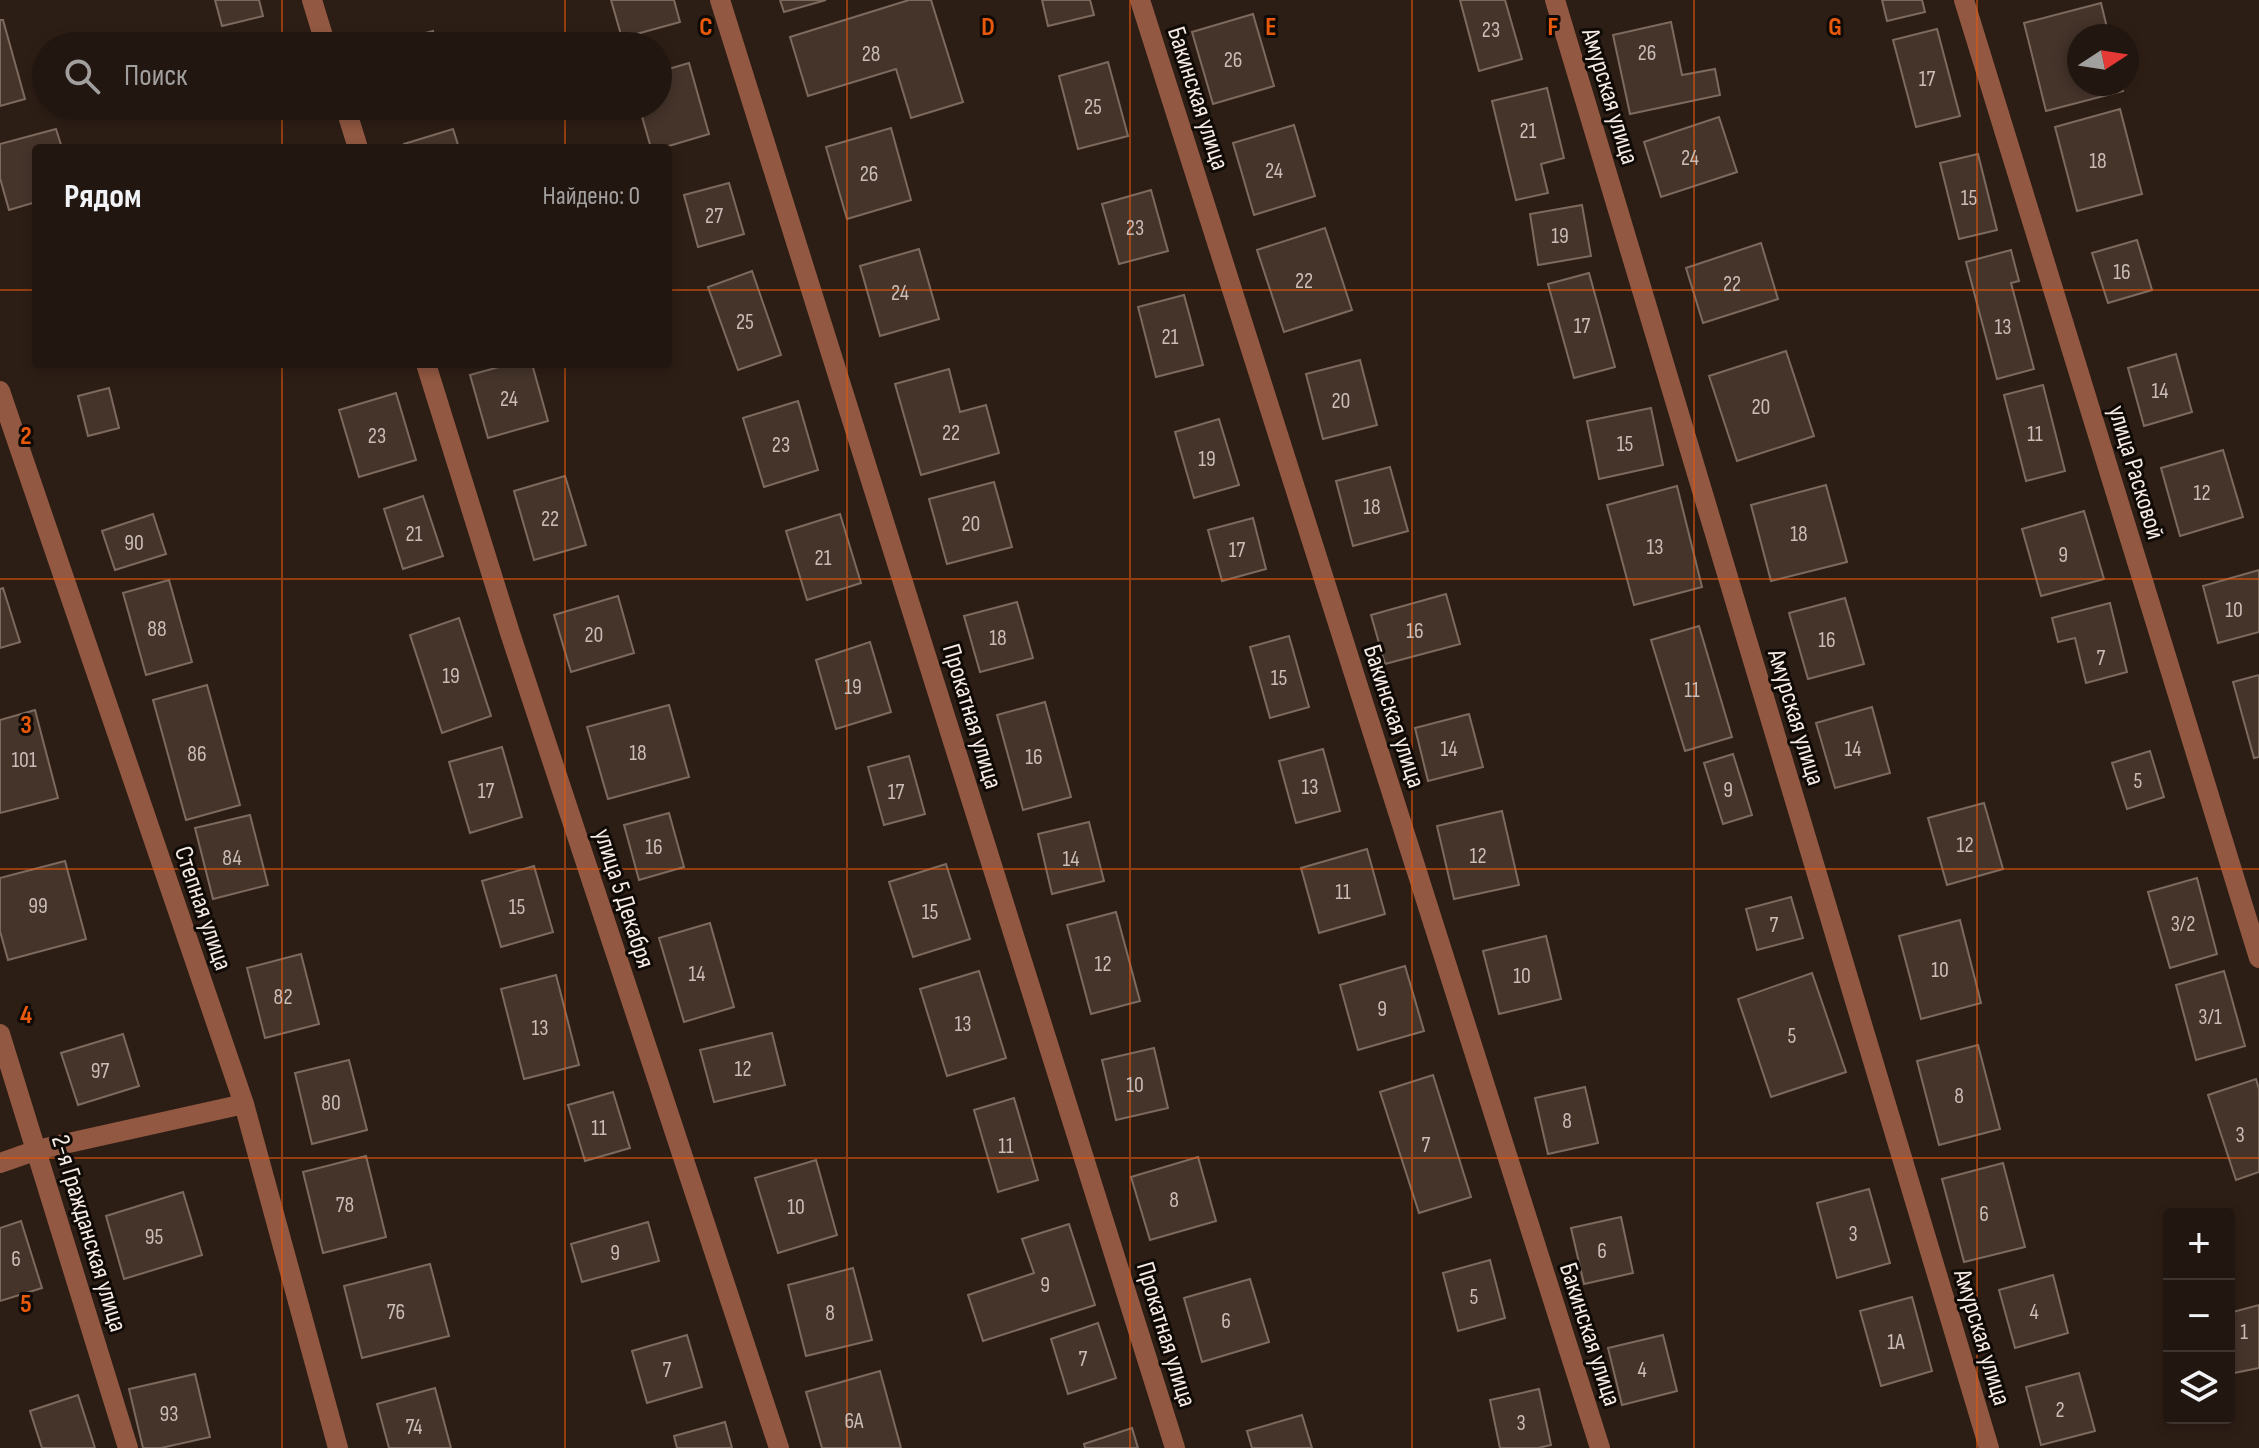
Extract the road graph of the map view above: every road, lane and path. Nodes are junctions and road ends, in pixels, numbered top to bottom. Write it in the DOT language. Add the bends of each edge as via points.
graph roads {
  1 [pos="312,0"];
  2 [pos="720,0"];
  3 [pos="1140,0"];
  4 [pos="1555,0"];
  5 [pos="1964,0"];
  6 [pos="322,32"];
  7 [pos="349,120"];
  8 [pos="357,144"];
  9 [pos="427,368"];
  10 [pos="0,391"];
  11 [pos="2259,958"];
  12 [pos="0,1034"];
  13 [pos="244,1104"];
  14 [pos="37,1150"];
  15 [pos="0,1163"];
  16 [pos="128,1448"];
  17 [pos="338,1448"];
  18 [pos="779,1448"];
  19 [pos="1175,1448"];
  20 [pos="1600,1448"];
  21 [pos="1989,1448"];
  1 -- 6 [label="street"];
  2 -- 19 [label="street, Прокатная улица"];
  3 -- 20 [label="street, Бакинская улица"];
  4 -- 21 [label="street, Амурская улица"];
  5 -- 11 [label="street, улица Расковой"];
  7 -- 8 [label="street"];
  9 -- 18 [label="street, улица 5 Декабря"];
  10 -- 13 [label="street, Степная улица"];
  12 -- 14 [label="street, 2-я Гражданская улица"];
  13 -- 14 [label="street"];
  13 -- 17 [label="street, Степная улица"];
  14 -- 15 [label="street"];
  14 -- 16 [label="street, 2-я Гражданская улица"];
}
